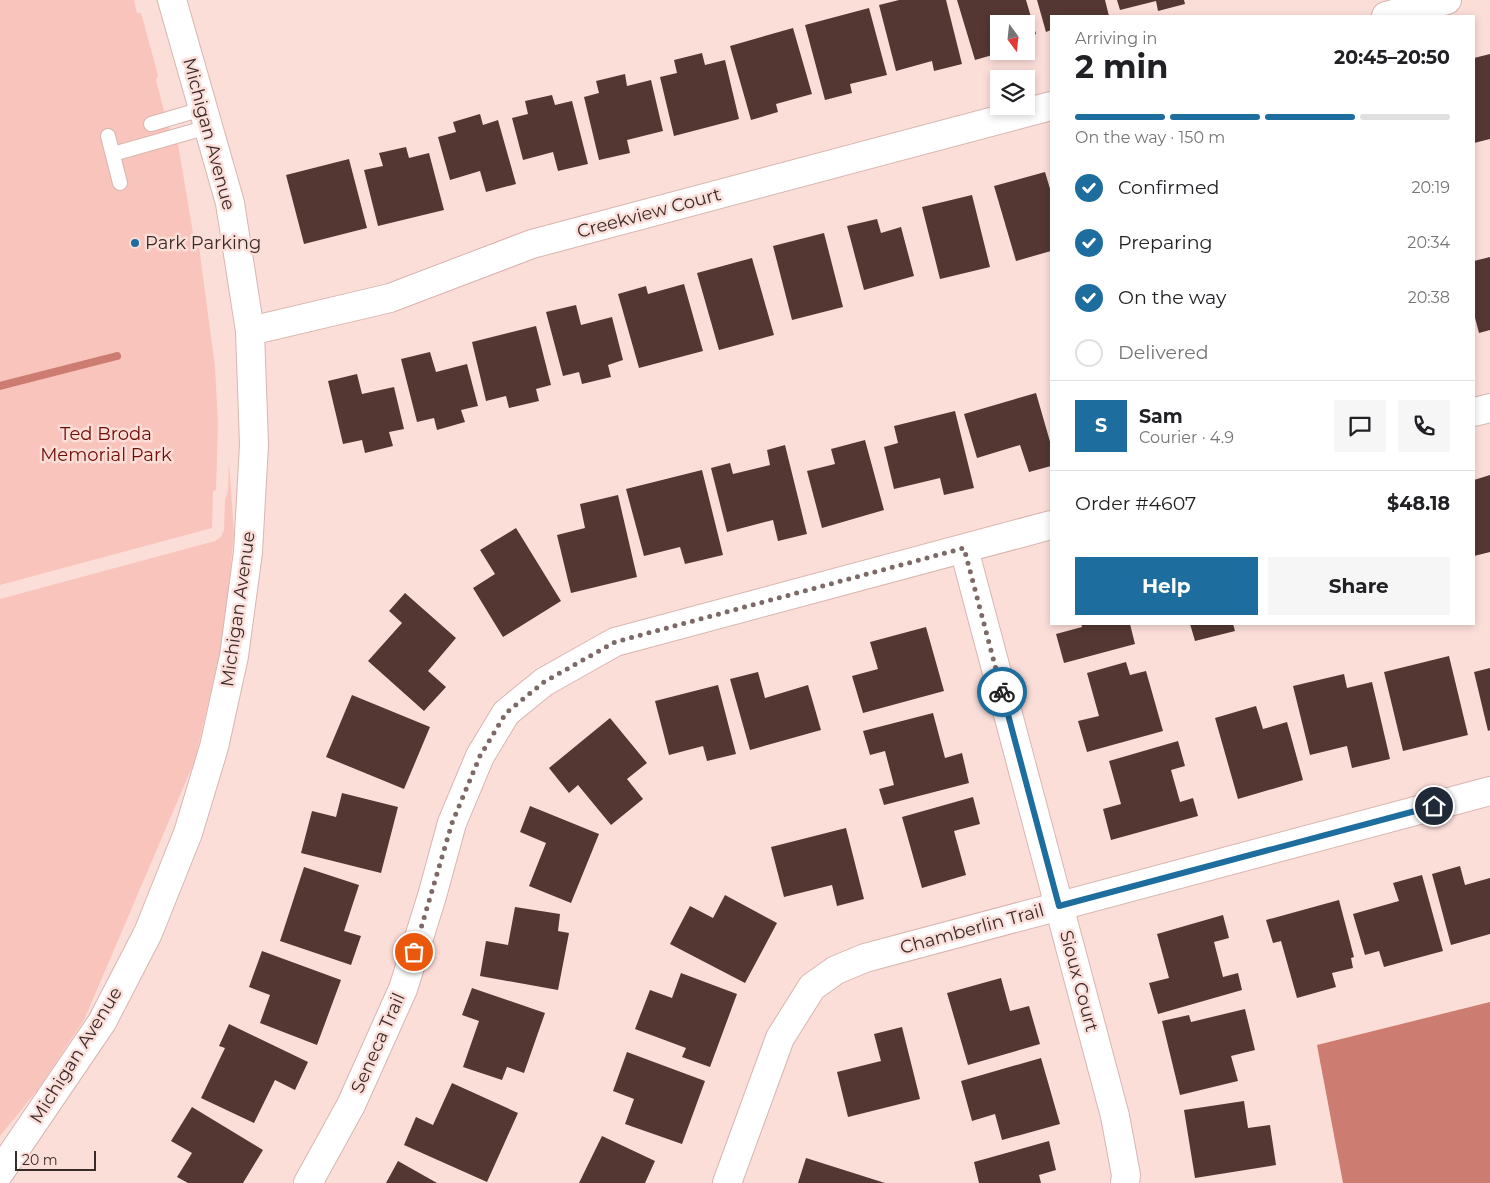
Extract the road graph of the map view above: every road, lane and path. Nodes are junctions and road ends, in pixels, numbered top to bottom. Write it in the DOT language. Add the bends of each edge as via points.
graph roads {
  1 [pos="172,0"];
  2 [pos="1447,0"];
  3 [pos="1390,15"];
  4 [pos="1050,106"];
  5 [pos="205,118"];
  6 [pos="150,124"];
  7 [pos="108,136"];
  8 [pos="112,154"];
  9 [pos="120,183"];
  10 [pos="250,331"];
  11 [pos="1490,408"];
  12 [pos="1475,412"];
  13 [pos="1050,525"];
  14 [pos="964,548"];
  15 [pos="1490,790"];
  16 [pos="1059,906"];
  17 [pos="0,1172"];
  18 [pos="308,1183"];
  19 [pos="727,1183"];
  20 [pos="1125,1183"];
  1 -- 5 [label="street, Michigan Avenue"];
  2 -- 3 [label="street"];
  4 -- 10 [label="street, Creekview Court" via="532,244 390,298"];
  5 -- 6 [label="lane"];
  5 -- 8 [label="lane"];
  5 -- 10 [label="street, Michigan Avenue" via="230,203"];
  7 -- 8 [label="lane"];
  8 -- 9 [label="lane"];
  10 -- 17 [label="street, Michigan Avenue" via="254,445 248,552 234,656 214,747 188,833 148,933 102,1022"];
  11 -- 12 [label="street"];
  13 -- 14 [label="street, Seneca Trail"];
  14 -- 16 [label="street, Sioux Court"];
  14 -- 18 [label="street, Seneca Trail" via="615,642 544,682 506,713 480,756 452,823 403,990 351,1105"];
  15 -- 16 [label="street, Chamberlin Trail"];
  16 -- 19 [label="street, Chamberlin Trail" via="865,958 836,970 812,988 780,1038"];
  16 -- 20 [label="street, Sioux Court" via="1115,1116"];
}
